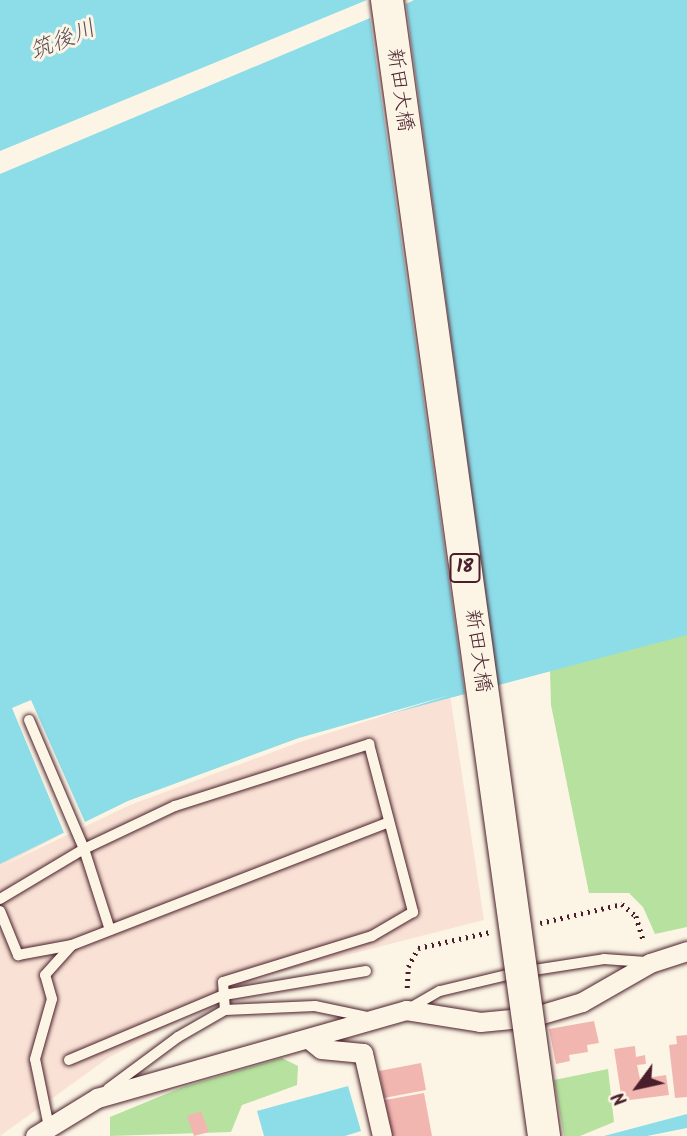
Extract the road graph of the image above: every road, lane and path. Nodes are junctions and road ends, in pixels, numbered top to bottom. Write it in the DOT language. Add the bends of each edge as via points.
graph roads {
  1 [pos="387,0"];
  2 [pos="29,720"];
  3 [pos="389,822"];
  4 [pos="83,849"];
  5 [pos="0,899"];
  6 [pos="0,911"];
  7 [pos="526,927"];
  8 [pos="502,929"];
  9 [pos="110,930"];
  10 [pos="72,945"];
  11 [pos="687,951"];
  12 [pos="650,963"];
  13 [pos="366,971"];
  14 [pos="224,995"];
  15 [pos="225,1010"];
  16 [pos="406,1010"];
  17 [pos="378,1019"];
  18 [pos="310,1040"];
  19 [pos="69,1060"];
  20 [pos="97,1098"];
  21 [pos="42,1131"];
  22 [pos="382,1136"];
  23 [pos="544,1136"];
  1 -- 23 [label="main road, 新田大橋 / 18, bridge"];
  2 -- 4 [label="lane"];
  3 -- 4 [label="lane" via="369,744 175,806"];
  3 -- 9 [label="lane"];
  3 -- 14 [label="lane" via="413,912 372,936 223,982"];
  4 -- 5 [label="lane"];
  4 -- 9 [label="lane"];
  6 -- 10 [label="lane" via="18,955"];
  7 -- 12 [label="path" via="622,904 636,916"];
  8 -- 16 [label="path" via="418,948 408,967"];
  9 -- 10 [label="lane"];
  10 -- 21 [label="lane" via="45,975 52,999 35,1059"];
  11 -- 12 [label="street"];
  12 -- 16 [label="lane" via="604,959 515,973 440,990"];
  12 -- 16 [label="street" via="582,1002 532,1017 481,1022"];
  13 -- 14 [label="lane"];
  14 -- 15 [label="lane"];
  14 -- 19 [label="lane"];
  15 -- 17 [label="lane" via="315,1006"];
  15 -- 20 [label="lane" via="178,1037"];
  16 -- 17 [label="street"];
  17 -- 18 [label="street"];
  18 -- 20 [label="street"];
  18 -- 22 [label="street" via="321,1049 363,1053"];
  20 -- 21 [label="street"];
}
